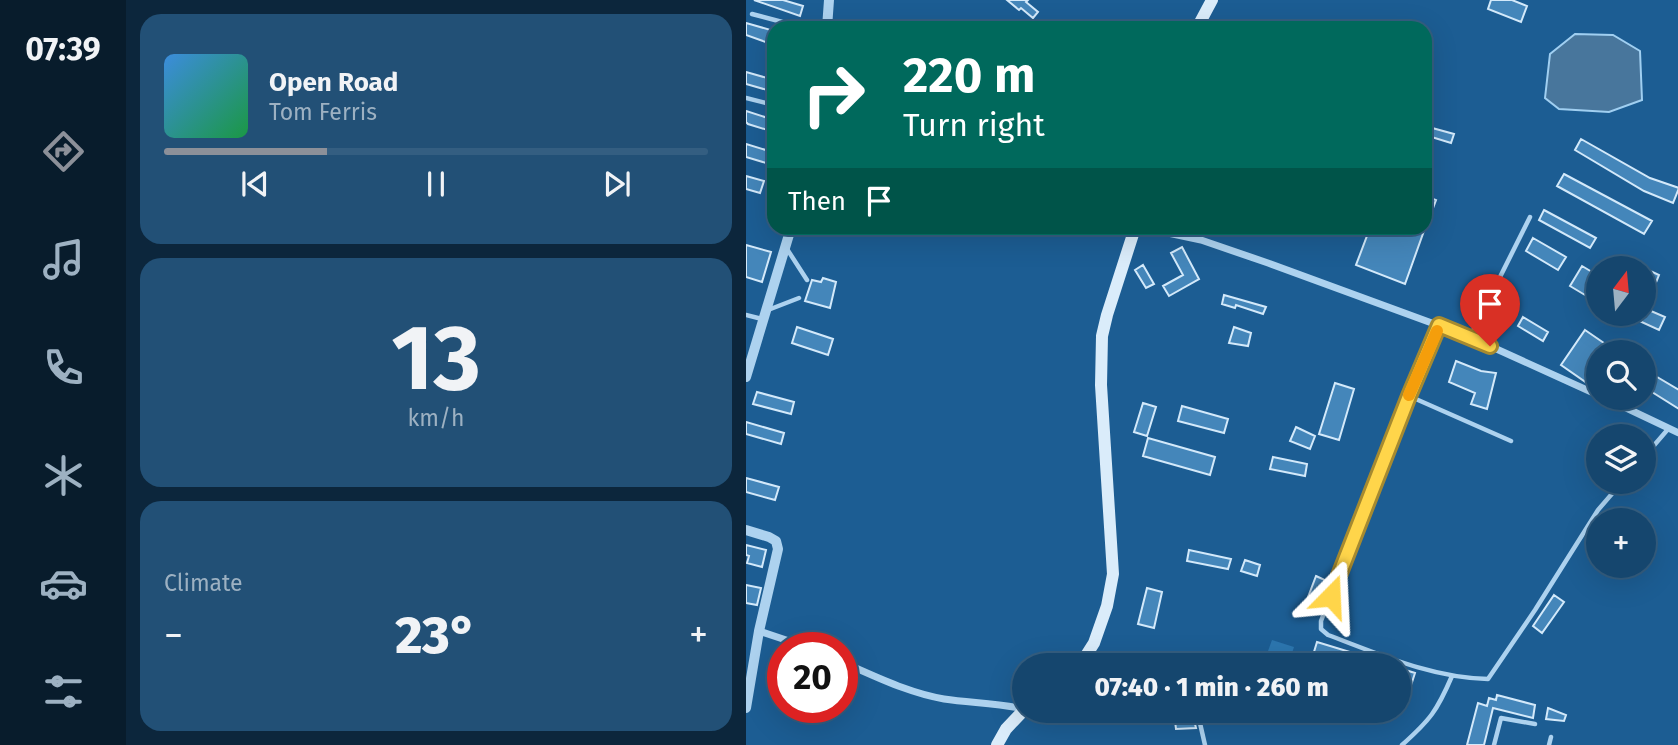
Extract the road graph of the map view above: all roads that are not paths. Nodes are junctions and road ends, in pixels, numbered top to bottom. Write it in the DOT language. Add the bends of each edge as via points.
graph roads {
  1 [pos="829,0"];
  2 [pos="1212,0"];
  3 [pos="752,15"];
  4 [pos="776,21"];
  5 [pos="828,21"];
  6 [pos="1201,21"];
  7 [pos="746,98"];
  8 [pos="767,103"];
  9 [pos="1530,217"];
  10 [pos="789,235"];
  11 [pos="1133,235"];
  12 [pos="1177,235"];
  13 [pos="785,246"];
  14 [pos="807,280"];
  15 [pos="799,298"];
  16 [pos="746,315"];
  17 [pos="765,315"];
  18 [pos="1439,325"];
  19 [pos="1470,337"];
  20 [pos="749,360"];
  21 [pos="746,377"];
  22 [pos="1586,390"];
  23 [pos="1409,396"];
  24 [pos="1631,410"];
  25 [pos="1669,428"];
  26 [pos="1679,433"];
  27 [pos="1511,441"];
  28 [pos="1656,443"];
  29 [pos="1612,494"];
  30 [pos="746,530"];
  31 [pos="759,631"];
  32 [pos="767,634"];
  33 [pos="1088,653"];
  34 [pos="858,668"];
  35 [pos="1452,676"];
  36 [pos="746,708"];
  37 [pos="1012,708"];
  38 [pos="1012,723"];
  39 [pos="1200,723"];
  40 [pos="1535,724"];
  41 [pos="1551,737"];
  42 [pos="997,745"];
  43 [pos="1205,745"];
  44 [pos="1402,745"];
  45 [pos="1494,745"];
  46 [pos="1549,745"];
  1 -- 5 [label="street"];
  2 -- 6 [label="main road"];
  3 -- 4 [label="lane"];
  7 -- 8 [label="lane"];
  9 -- 19 [label="lane"];
  10 -- 13 [label="street"];
  11 -- 33 [label="main road" via="1102,336 1113,574"];
  12 -- 18 [label="street"];
  13 -- 14 [label="lane"];
  13 -- 17 [label="street"];
  15 -- 17 [label="lane"];
  16 -- 17 [label="lane"];
  17 -- 20 [label="street"];
  18 -- 19 [label="street"];
  18 -- 23 [label="lane"];
  19 -- 22 [label="street"];
  20 -- 21 [label="street"];
  23 -- 27 [label="lane"];
  23 -- 35 [label="lane" via="1321,629"];
  24 -- 25 [label="street"];
  25 -- 26 [label="street"];
  25 -- 28 [label="lane"];
  29 -- 35 [label="lane" via="1493,675 1488,679"];
  30 -- 31 [label="street" via="776,541 778,549"];
  31 -- 32 [label="street"];
  31 -- 36 [label="street"];
  34 -- 37 [label="street" via="920,693"];
  35 -- 44 [label="lane" via="1426,724"];
  38 -- 42 [label="main road"];
  39 -- 43 [label="lane"];
  40 -- 45 [label="lane" via="1501,718"];
  41 -- 46 [label="lane"];
}
